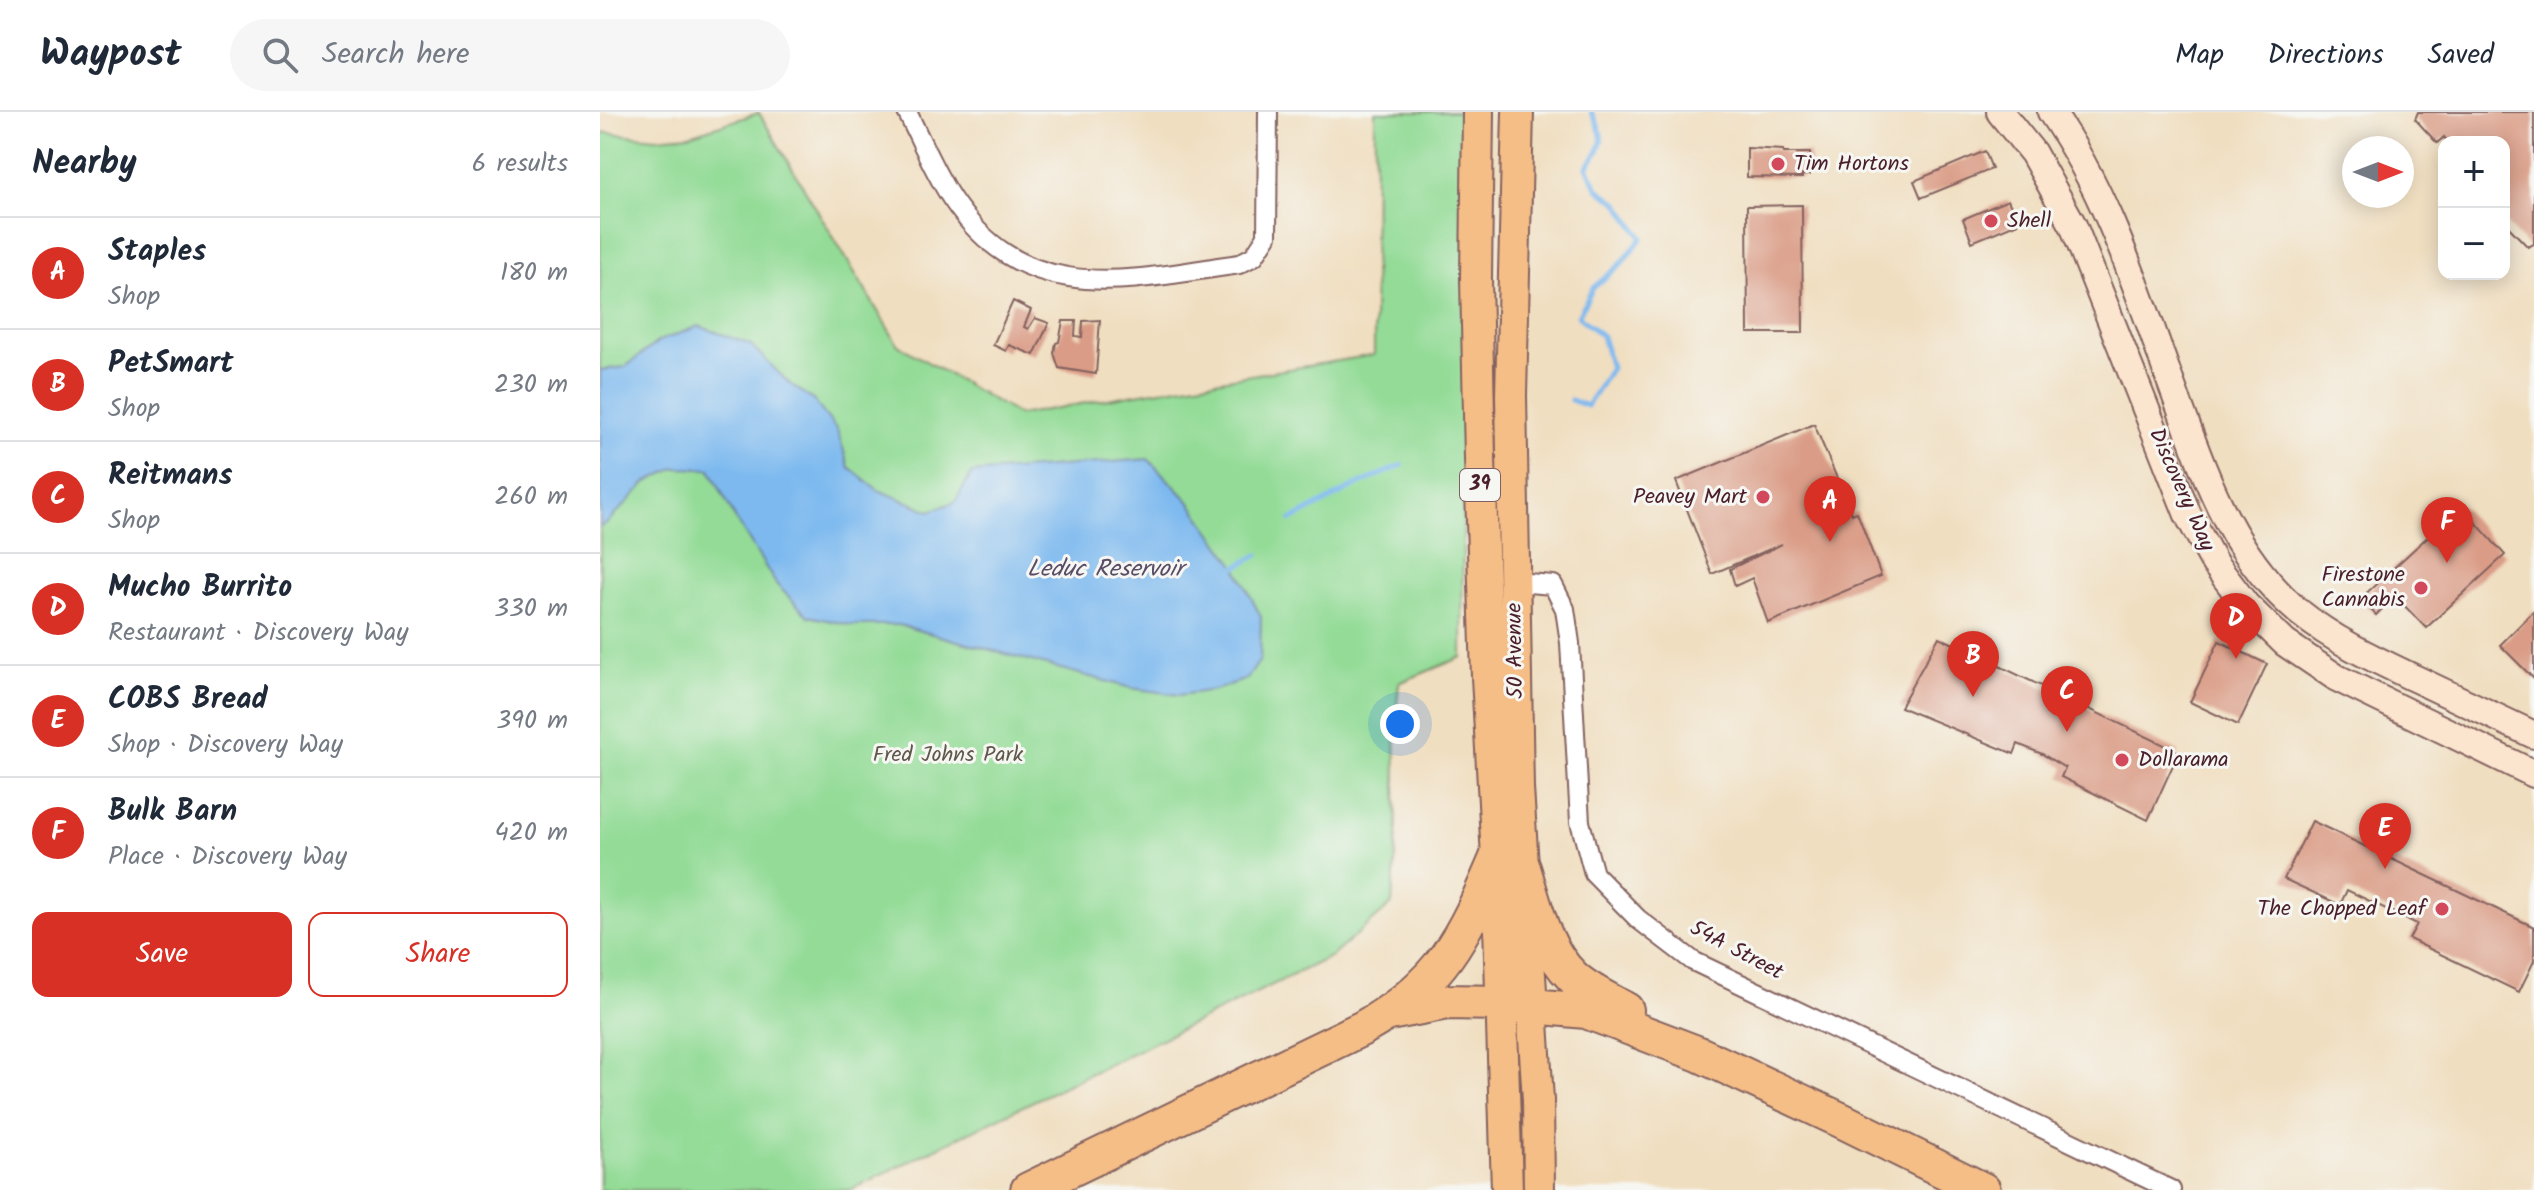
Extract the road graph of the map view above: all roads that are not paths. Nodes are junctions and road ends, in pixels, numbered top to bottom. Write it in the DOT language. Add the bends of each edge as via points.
graph roads {
  1 [pos="907,112"];
  2 [pos="1268,112"];
  3 [pos="1478,112"];
  4 [pos="1518,112"];
  5 [pos="2000,112"];
  6 [pos="2051,112"];
  7 [pos="1515,582"];
  8 [pos="2534,735"];
  9 [pos="2534,774"];
  10 [pos="1510,863"];
  11 [pos="1517,1004"];
  12 [pos="1389,1013"];
  13 [pos="1699,1054"];
  14 [pos="1539,1176"];
  15 [pos="1028,1190"];
  16 [pos="1507,1190"];
  17 [pos="1983,1190"];
  18 [pos="2171,1190"];
  1 -- 2 [label="street" via="950,196 991,243 1053,274 1110,281 1239,264 1254,256 1267,236"];
  3 -- 10 [label="main road, 50 Avenue / 39" via="1476,279 1487,677"];
  4 -- 7 [label="main road, 50 Avenue / 39" via="1511,395"];
  5 -- 9 [label="street, Discovery Way" via="2033,153 2073,225 2188,515 2246,605 2285,643 2337,678"];
  6 -- 8 [label="street, Discovery Way" via="2111,223 2206,477 2252,563 2300,613 2348,644"];
  7 -- 10 [label="main road, 50 Avenue / 39" via="1518,788"];
  7 -- 18 [label="street, 54A Street" via="1553,585 1565,609 1580,822 1594,874 1638,919 1693,961"];
  10 -- 11 [label="main road, 50 Avenue / 39"];
  10 -- 12 [label="highway" via="1451,953"];
  10 -- 13 [label="highway" via="1548,943 1573,977"];
  11 -- 12 [label="highway" via="1447,1002"];
  11 -- 13 [label="highway" via="1586,1011"];
  11 -- 14 [label="main road" via="1512,1010 1522,1024"];
  11 -- 16 [label="main road, 50 Avenue / 39"];
  12 -- 15 [label="highway"];
  13 -- 17 [label="highway"];
}
